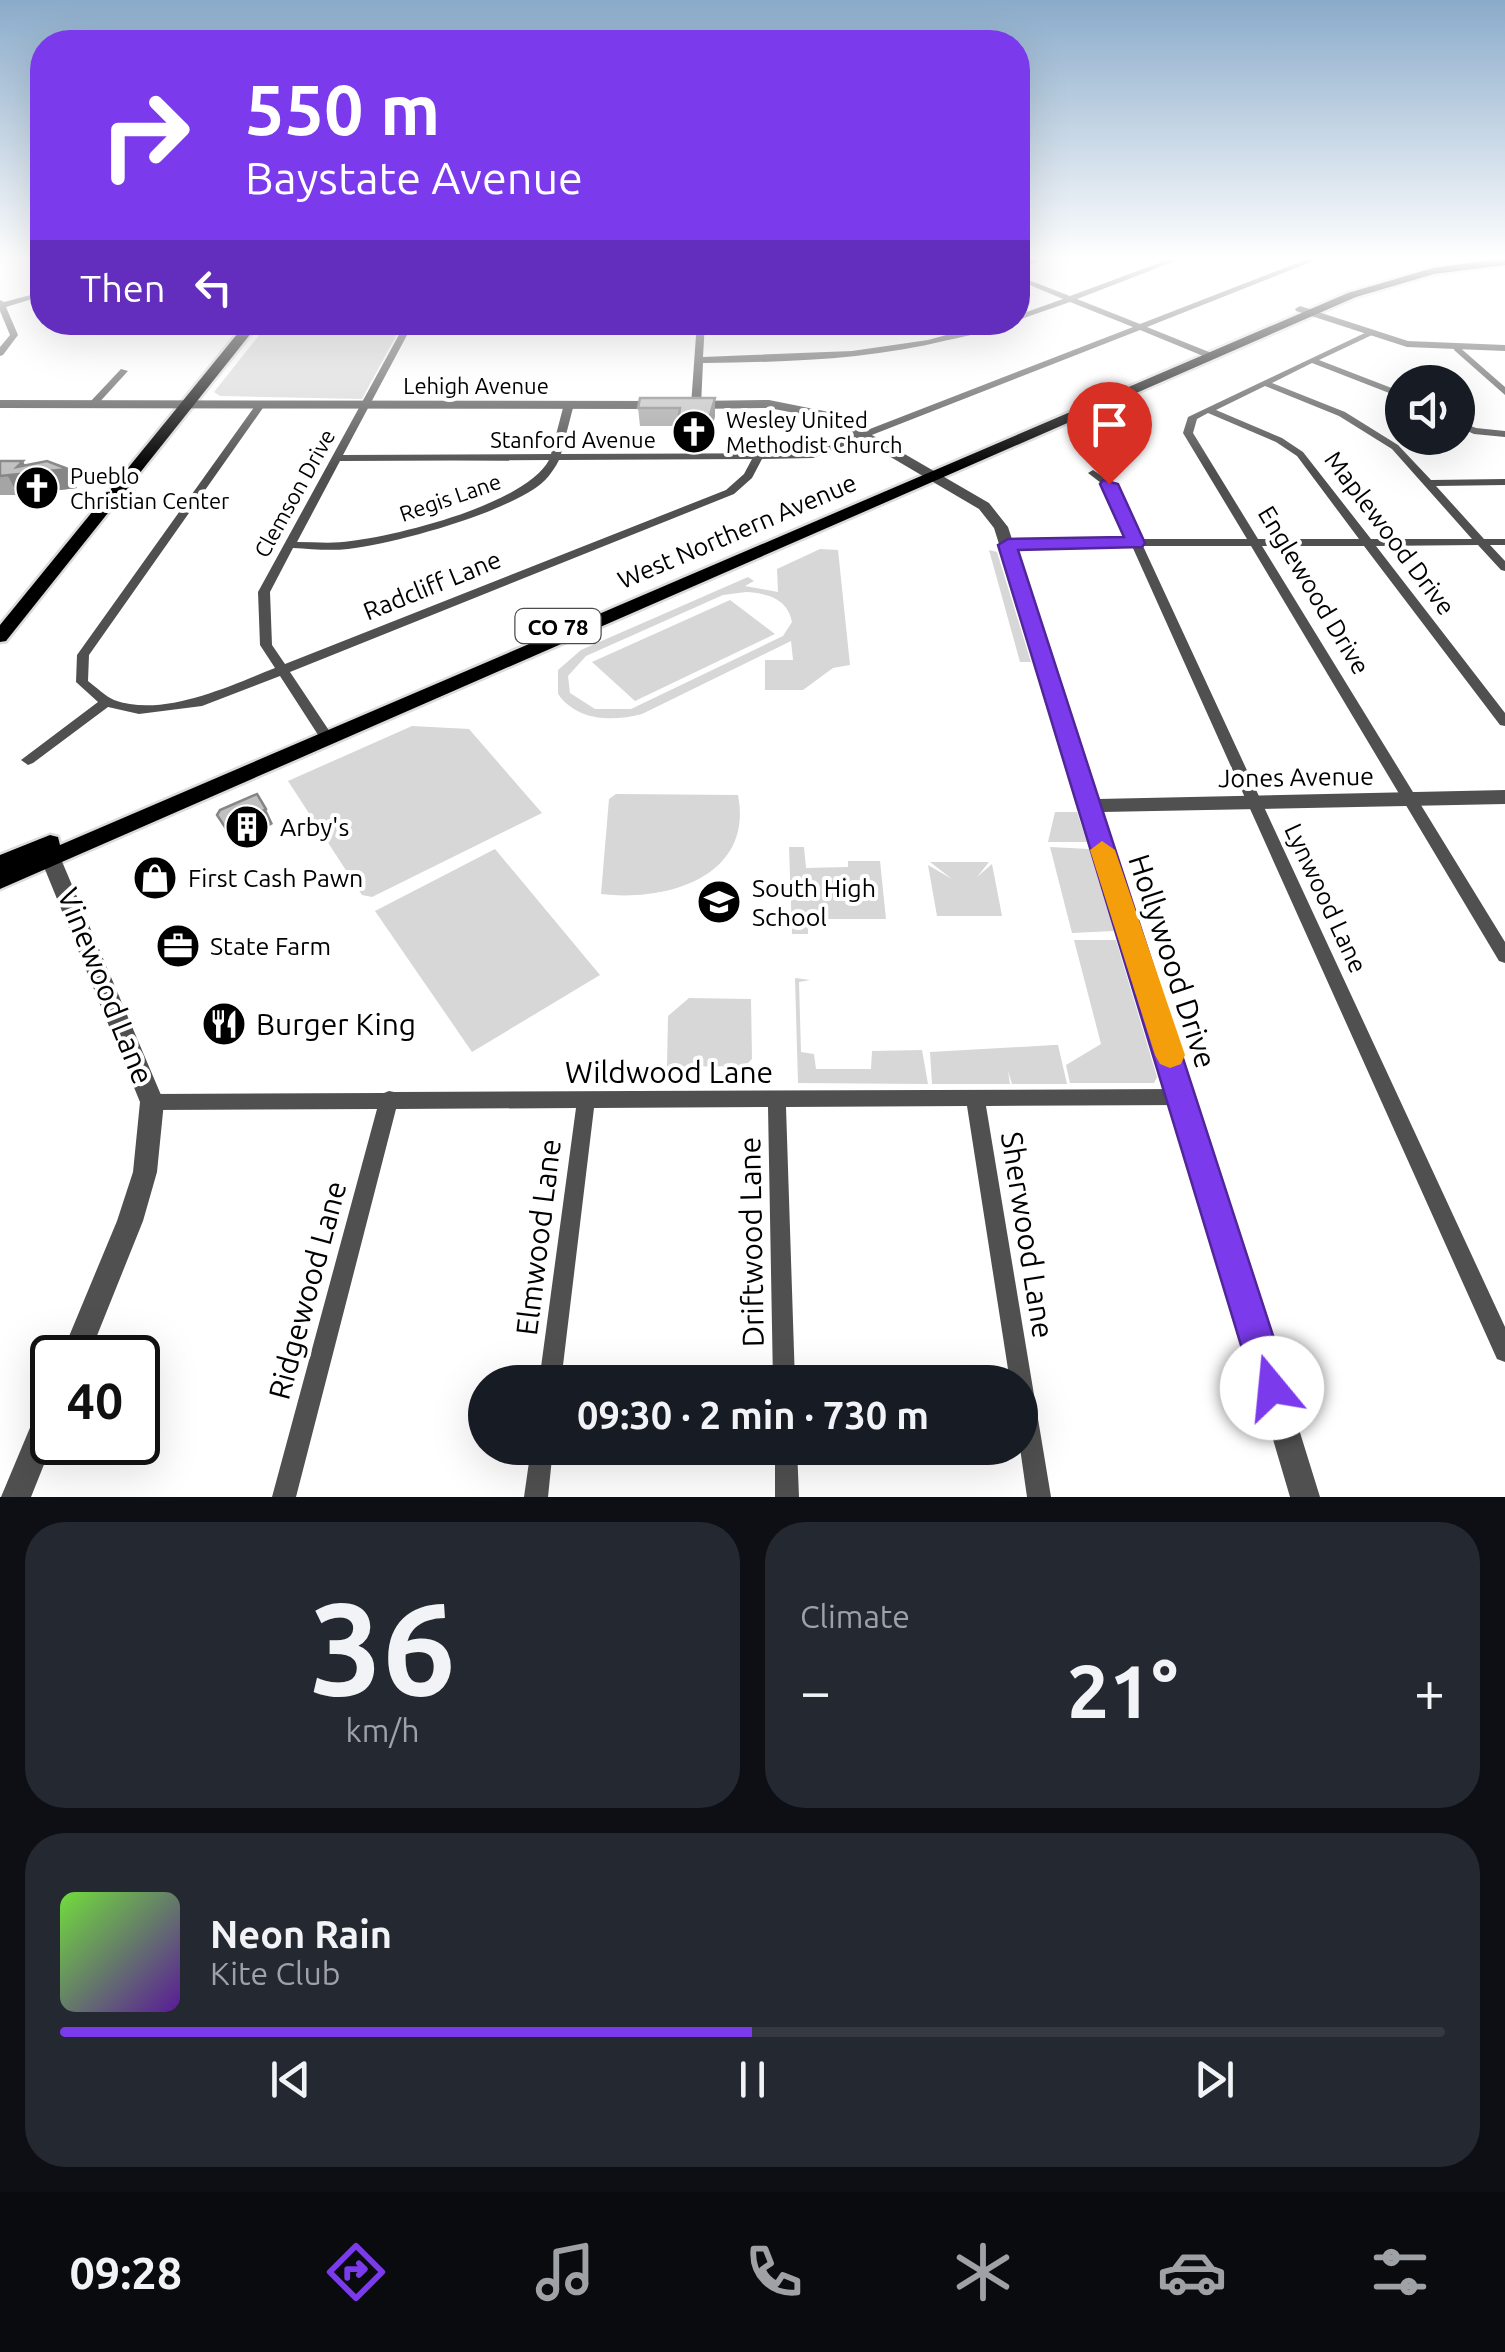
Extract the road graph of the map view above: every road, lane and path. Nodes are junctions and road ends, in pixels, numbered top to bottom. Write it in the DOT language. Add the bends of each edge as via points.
graph roads {
  1 [pos="10,330"];
  2 [pos="1137,330"];
  3 [pos="1147,330"];
  4 [pos="1262,330"];
  5 [pos="1360,330"];
  6 [pos="1369,333"];
  7 [pos="243,335"];
  8 [pos="403,335"];
  9 [pos="700,335"];
  10 [pos="958,335"];
  11 [pos="1458,348"];
  12 [pos="1505,348"];
  13 [pos="0,353"];
  14 [pos="1206,354"];
  15 [pos="698,360"];
  16 [pos="1314,360"];
  17 [pos="124,371"];
  18 [pos="1265,383"];
  19 [pos="1385,388"];
  20 [pos="1505,392"];
  21 [pos="0,404"];
  22 [pos="93,404"];
  23 [pos="187,404"];
  24 [pos="569,404"];
  25 [pos="260,405"];
  26 [pos="366,405"];
  27 [pos="696,405"];
  28 [pos="1208,410"];
  29 [pos="1475,428"];
  30 [pos="1505,434"];
  31 [pos="866,437"];
  32 [pos="336,458"];
  33 [pos="555,458"];
  34 [pos="756,460"];
  35 [pos="932,472"];
  36 [pos="1092,473"];
  37 [pos="1505,482"];
  38 [pos="1432,483"];
  39 [pos="1257,542"];
  40 [pos="1370,542"];
  41 [pos="1482,542"];
  42 [pos="1505,542"];
  43 [pos="1007,543"];
  44 [pos="1136,543"];
  45 [pos="288,546"];
  46 [pos="1505,568"];
  47 [pos="3,629"];
  48 [pos="279,670"];
  49 [pos="106,702"];
  50 [pos="1505,722"];
  51 [pos="323,733"];
  52 [pos="28,760"];
  53 [pos="1505,797"];
  54 [pos="1411,799"];
  55 [pos="1255,802"];
  56 [pos="1088,806"];
  57 [pos="49,851"];
  58 [pos="0,864"];
  59 [pos="0,880"];
  60 [pos="1505,956"];
  61 [pos="1184,1098"];
  62 [pos="389,1099"];
  63 [pos="586,1099"];
  64 [pos="778,1101"];
  65 [pos="152,1102"];
  66 [pos="976,1102"];
  67 [pos="83,1335"];
  68 [pos="1505,1351"];
  69 [pos="552,1365"];
  70 [pos="784,1365"];
  71 [pos="30,1463"];
  72 [pos="540,1465"];
  73 [pos="786,1465"];
  74 [pos="16,1497"];
  75 [pos="284,1497"];
  76 [pos="536,1497"];
  77 [pos="787,1497"];
  78 [pos="1039,1497"];
  79 [pos="1305,1497"];
  1 -- 13 [label="street" via="14,336"];
  2 -- 31 [label="street, Stanford Avenue"];
  3 -- 14 [label="street"];
  4 -- 14 [label="main road, West Northern Avenue / CO 78"];
  5 -- 6 [label="street"];
  6 -- 11 [label="street"];
  6 -- 16 [label="street"];
  7 -- 23 [label="main road"];
  8 -- 26 [label="street, Clemson Drive"];
  9 -- 15 [label="street"];
  10 -- 15 [label="street" via="842,356"];
  11 -- 12 [label="street"];
  11 -- 20 [label="street"];
  14 -- 35 [label="main road, West Northern Avenue / CO 78"];
  15 -- 27 [label="street"];
  16 -- 18 [label="street"];
  16 -- 19 [label="street"];
  17 -- 22 [label="street"];
  18 -- 28 [label="street"];
  18 -- 38 [label="street" via="1368,429"];
  21 -- 22 [label="street, Lehigh Avenue"];
  22 -- 23 [label="street, Lehigh Avenue"];
  23 -- 25 [label="street, Lehigh Avenue"];
  23 -- 47 [label="main road"];
  24 -- 26 [label="street, Lehigh Avenue"];
  24 -- 27 [label="street, Lehigh Avenue"];
  24 -- 33 [label="street"];
  25 -- 26 [label="street, Lehigh Avenue"];
  25 -- 49 [label="street" via="83,655 82,682"];
  26 -- 32 [label="street, Clemson Drive"];
  27 -- 31 [label="street, Lehigh Avenue" via="795,407 830,416"];
  28 -- 39 [label="street, Englewood Drive" via="1188,423 1188,433"];
  28 -- 40 [label="street, Maplewood Drive" via="1300,454"];
  29 -- 30 [label="street"];
  31 -- 34 [label="street, Stanford Avenue" via="809,456"];
  31 -- 35 [label="street, Lehigh Avenue"];
  32 -- 33 [label="street, Stanford Avenue"];
  32 -- 45 [label="street, Clemson Drive"];
  33 -- 34 [label="street, Stanford Avenue"];
  33 -- 45 [label="street, Regis Lane" via="542,479 512,498 400,536"];
  34 -- 48 [label="street, Radcliff Lane" via="730,492"];
  35 -- 43 [label="street, Hollywood Drive" via="984,506"];
  35 -- 51 [label="main road, West Northern Avenue / CO 78"];
  36 -- 44 [label="street, Lynwood Lane" via="1109,484"];
  37 -- 38 [label="street"];
  38 -- 41 [label="street"];
  39 -- 40 [label="street"];
  39 -- 44 [label="street"];
  39 -- 54 [label="street, Englewood Drive"];
  40 -- 41 [label="street"];
  40 -- 50 [label="street, Maplewood Drive"];
  41 -- 42 [label="street"];
  41 -- 46 [label="street"];
  43 -- 44 [label="street"];
  43 -- 56 [label="street, Hollywood Drive"];
  44 -- 55 [label="street, Lynwood Lane"];
  45 -- 48 [label="street, Clemson Drive" via="262,610 266,646"];
  48 -- 49 [label="street, Radcliff Lane" via="202,702 139,710"];
  48 -- 51 [label="street, Clemson Drive"];
  49 -- 52 [label="street"];
  51 -- 57 [label="main road, West Northern Avenue / CO 78"];
  53 -- 54 [label="street, Jones Avenue"];
  54 -- 55 [label="street, Jones Avenue"];
  54 -- 60 [label="street, Englewood Drive"];
  55 -- 56 [label="street, Jones Avenue"];
  55 -- 68 [label="street, Lynwood Lane"];
  56 -- 61 [label="street, Hollywood Drive"];
  57 -- 58 [label="main road, West Northern Avenue / CO 78"];
  57 -- 59 [label="main road, West Northern Avenue / CO 78"];
  57 -- 65 [label="street, Vinewood Lane"];
  61 -- 66 [label="street, Wildwood Lane"];
  61 -- 79 [label="street, Hollywood Drive"];
  62 -- 63 [label="street, Wildwood Lane"];
  62 -- 65 [label="street, Wildwood Lane"];
  62 -- 75 [label="street, Ridgewood Lane"];
  63 -- 64 [label="street, Wildwood Lane"];
  63 -- 69 [label="street, Elmwood Lane"];
  64 -- 66 [label="street, Wildwood Lane"];
  64 -- 70 [label="street, Driftwood Lane"];
  65 -- 67 [label="street, Vinewood Lane" via="146,1172"];
  66 -- 78 [label="street, Sherwood Lane"];
  71 -- 74 [label="street"];
  72 -- 76 [label="street"];
  73 -- 77 [label="street"];
}
